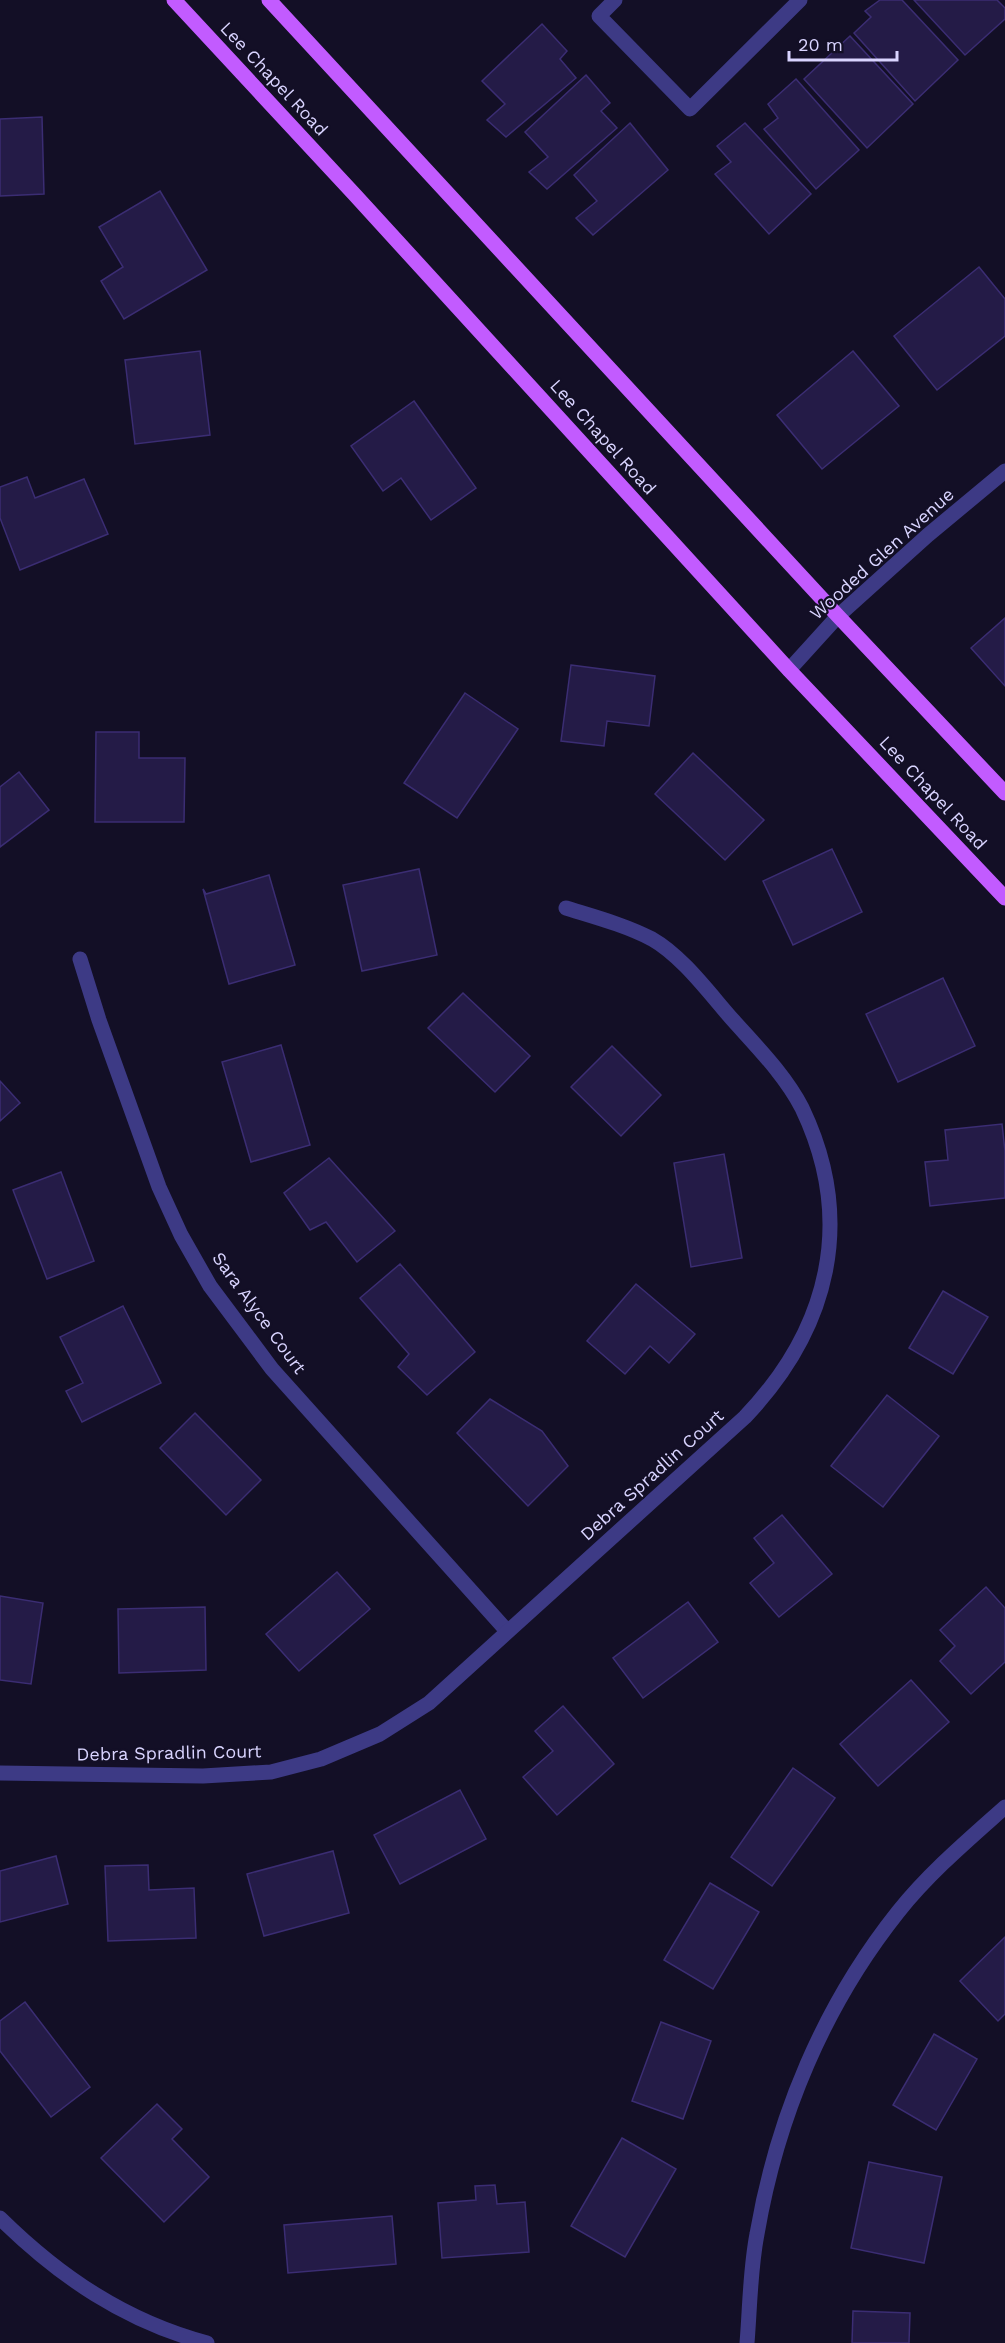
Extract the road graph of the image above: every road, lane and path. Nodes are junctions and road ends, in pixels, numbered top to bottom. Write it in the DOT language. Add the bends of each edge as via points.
graph roads {
  1 [pos="174,0"];
  2 [pos="269,0"];
  3 [pos="615,0"];
  4 [pos="800,0"];
  5 [pos="1005,471"];
  6 [pos="838,616"];
  7 [pos="789,670"];
  8 [pos="1005,793"];
  9 [pos="1005,898"];
  10 [pos="566,908"];
  11 [pos="80,958"];
  12 [pos="507,1630"];
  13 [pos="0,1773"];
  14 [pos="1005,1807"];
  15 [pos="0,2218"];
  16 [pos="207,2343"];
  17 [pos="747,2343"];
  1 -- 7 [label="main road, Lee Chapel Road"];
  2 -- 6 [label="main road"];
  3 -- 4 [label="street" via="599,16 690,108"];
  5 -- 6 [label="street, Wooded Glen Avenue"];
  6 -- 7 [label="street, Wooded Glen Avenue"];
  6 -- 8 [label="main road"];
  7 -- 9 [label="main road, Lee Chapel Road"];
  10 -- 12 [label="street, Debra Spradlin Court" via="654,940 683,965 773,1064 801,1107 818,1148 829,1198 829,1243 822,1287 802,1341 767,1394"];
  11 -- 12 [label="street, Sara Alyce Court" via="159,1187 210,1286 272,1369"];
  12 -- 13 [label="street, Debra Spradlin Court" via="429,1702 380,1734 321,1759 271,1772 203,1776"];
  14 -- 17 [label="street" via="936,1869 898,1912 851,1979 807,2062 772,2160 756,2236"];
  15 -- 16 [label="street" via="32,2250 88,2292 132,2316"];
}
